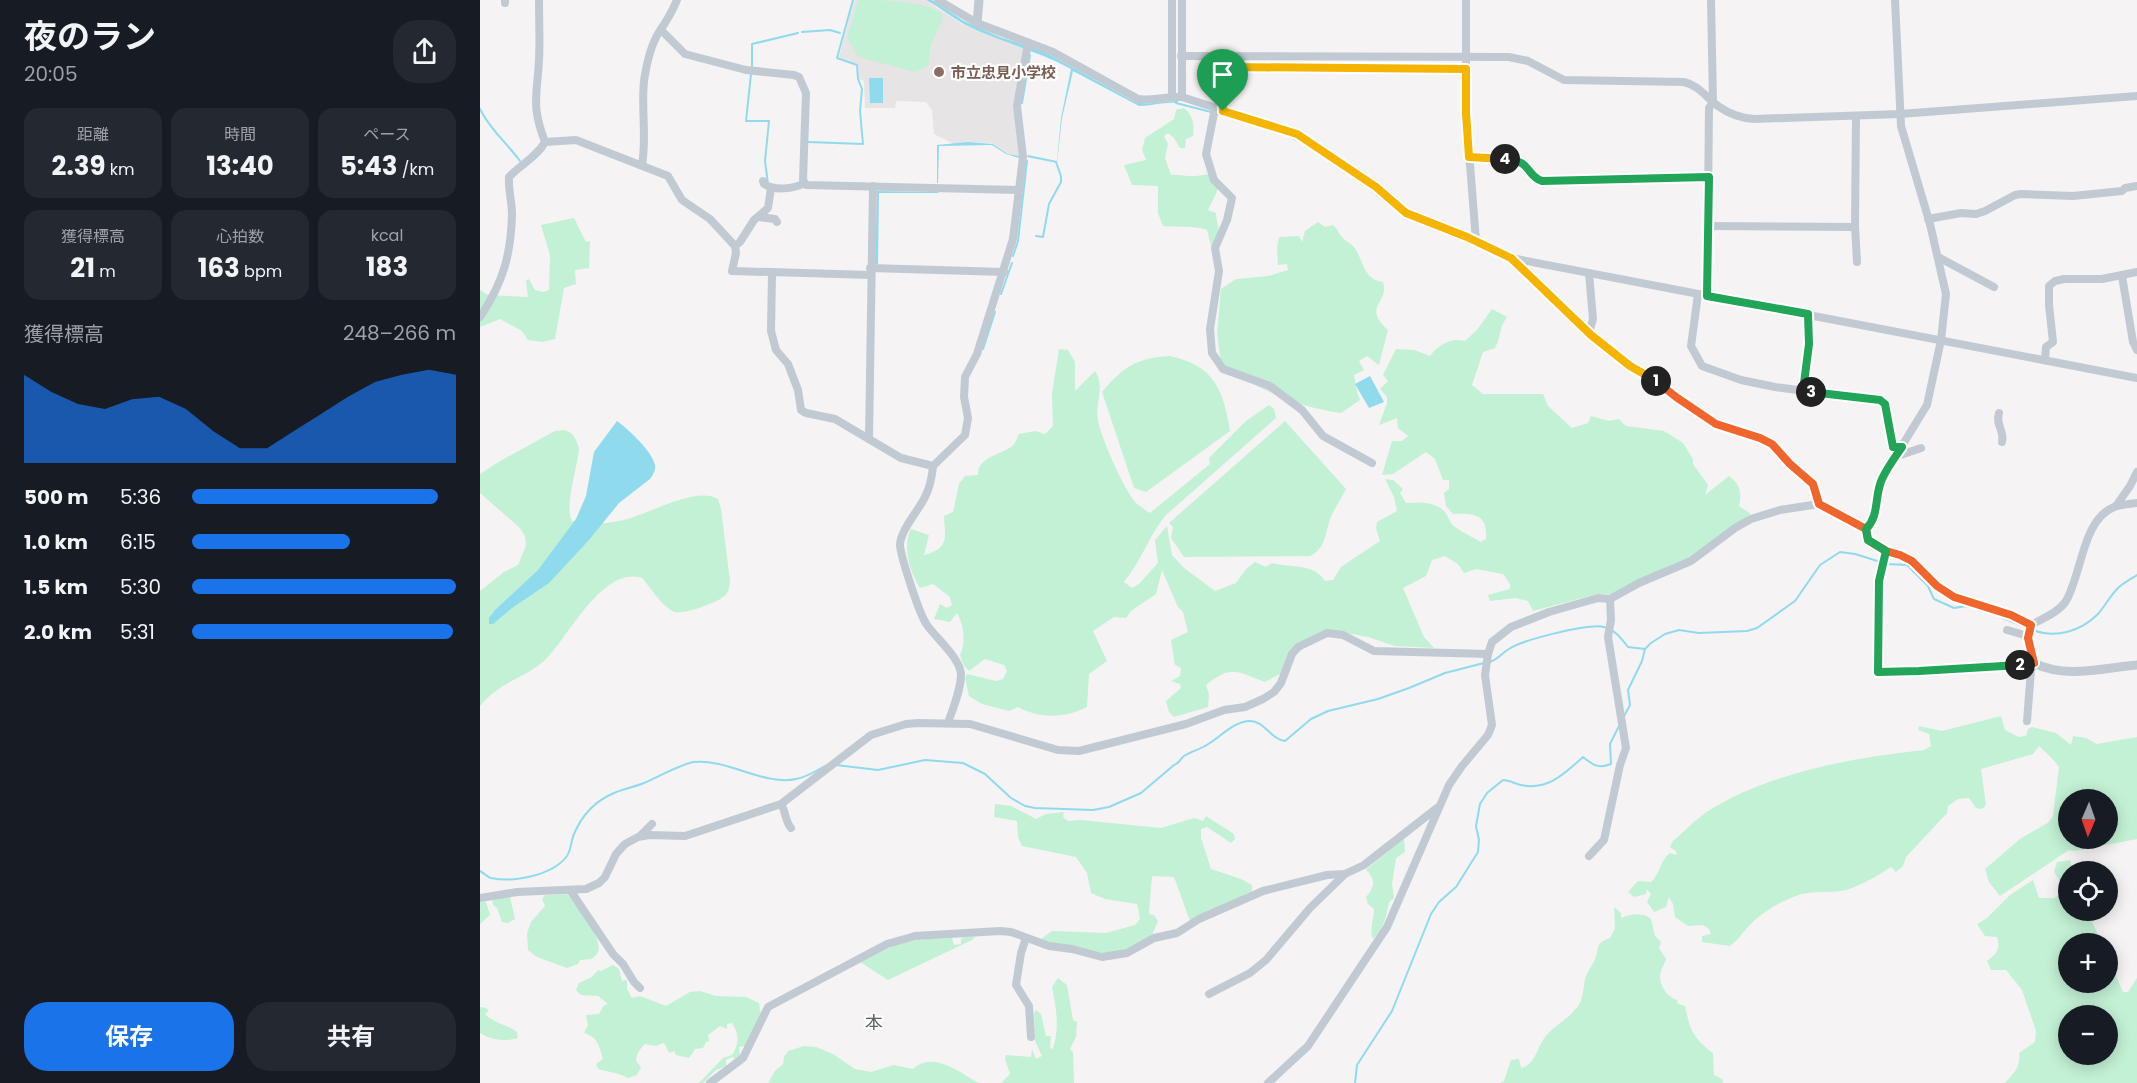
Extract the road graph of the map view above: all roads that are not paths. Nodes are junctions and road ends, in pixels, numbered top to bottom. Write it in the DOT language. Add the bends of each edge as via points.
graph roads {
  1 [pos="539,0"];
  2 [pos="676,0"];
  3 [pos="938,0"];
  4 [pos="979,0"];
  5 [pos="1172,0"];
  6 [pos="1182,0"];
  7 [pos="1466,0"];
  8 [pos="1711,0"];
  9 [pos="1895,0"];
  10 [pos="976,23"];
  11 [pos="661,30"];
  12 [pos="1028,43"];
  13 [pos="1181,56"];
  14 [pos="1466,58"];
  15 [pos="1466,69"];
  16 [pos="1172,96"];
  17 [pos="2137,96"];
  18 [pos="1182,97"];
  19 [pos="1713,102"];
  20 [pos="1219,109"];
  21 [pos="1900,114"];
  22 [pos="1856,116"];
  23 [pos="545,142"];
  24 [pos="1469,157"];
  25 [pos="642,165"];
  26 [pos="1709,177"];
  27 [pos="763,181"];
  28 [pos="805,183"];
  29 [pos="873,186"];
  30 [pos="2137,186"];
  31 [pos="771,188"];
  32 [pos="1019,190"];
  33 [pos="758,217"];
  34 [pos="1928,219"];
  35 [pos="777,222"];
  36 [pos="1708,226"];
  37 [pos="1855,227"];
  38 [pos="1476,241"];
  39 [pos="735,246"];
  40 [pos="1938,256"];
  41 [pos="1511,258"];
  42 [pos="1857,262"];
  43 [pos="870,272"];
  44 [pos="1005,272"];
  45 [pos="2137,272"];
  46 [pos="772,273"];
  47 [pos="1589,273"];
  48 [pos="2122,276"];
  49 [pos="1994,287"];
  50 [pos="1698,294"];
  51 [pos="1707,296"];
  52 [pos="1808,314"];
  53 [pos="480,316"];
  54 [pos="1589,333"];
  55 [pos="1941,340"];
  56 [pos="2137,350"];
  57 [pos="2045,360"];
  58 [pos="2137,378"];
  59 [pos="1803,391"];
  60 [pos="1998,413"];
  61 [pos="869,439"];
  62 [pos="2002,442"];
  63 [pos="1902,447"];
  64 [pos="1921,448"];
  65 [pos="1895,457"];
  66 [pos="1372,463"];
  67 [pos="933,466"];
  68 [pos="2137,473"];
  69 [pos="2137,503"];
  70 [pos="1819,504"];
  71 [pos="2116,506"];
  72 [pos="1866,529"];
  73 [pos="1886,551"];
  74 [pos="1610,598"];
  75 [pos="2031,625"];
  76 [pos="2007,630"];
  77 [pos="2028,636"];
  78 [pos="1488,654"];
  79 [pos="2034,664"];
  80 [pos="2137,665"];
  81 [pos="2027,721"];
  82 [pos="948,723"];
  83 [pos="781,804"];
  84 [pos="1438,807"];
  85 [pos="781,816"];
  86 [pos="652,824"];
  87 [pos="641,835"];
  88 [pos="1589,856"];
  89 [pos="1345,874"];
  90 [pos="570,890"];
  91 [pos="480,898"];
  92 [pos="1026,938"];
  93 [pos="640,988"];
  94 [pos="1209,994"];
  95 [pos="1031,1037"];
  96 [pos="710,1083"];
  97 [pos="1268,1083"];
  1 -- 23 [label="street" via="535,114"];
  2 -- 11 [label="street"];
  3 -- 10 [label="street"];
  4 -- 10 [label="street"];
  5 -- 16 [label="street"];
  6 -- 13 [label="street"];
  7 -- 14 [label="street"];
  8 -- 19 [label="street"];
  9 -- 21 [label="street"];
  10 -- 12 [label="street"];
  11 -- 25 [label="street" via="644,82"];
  11 -- 28 [label="street" via="685,54 746,70 799,77 806,93"];
  12 -- 16 [label="street" via="1053,52 1138,99"];
  12 -- 32 [label="street" via="1017,106 1023,157"];
  13 -- 14 [label="street"];
  13 -- 18 [label="street"];
  14 -- 15 [label="street"];
  14 -- 19 [label="street" via="1509,57 1528,61 1563,80 1683,82 1693,84"];
  15 -- 20 [label="street" via="1227,67 1221,73"];
  15 -- 24 [label="street"];
  16 -- 18 [label="street"];
  17 -- 21 [label="street"];
  18 -- 20 [label="street"];
  19 -- 22 [label="street" via="1740,118"];
  19 -- 26 [label="street" via="1708,108"];
  20 -- 38 [label="street" via="1297,134 1376,187 1406,213"];
  20 -- 66 [label="street" via="1206,154 1215,180 1232,198 1215,248 1219,271 1210,329 1212,353 1223,369 1270,386 1302,410 1323,436"];
  21 -- 22 [label="street"];
  21 -- 34 [label="street"];
  22 -- 37 [label="street"];
  23 -- 25 [label="street" via="576,140"];
  23 -- 53 [label="street" via="540,151 508,177 512,213 505,269"];
  24 -- 26 [label="street" via="1523,162 1542,181"];
  24 -- 38 [label="street"];
  25 -- 39 [label="street" via="668,176 682,200 710,219"];
  26 -- 36 [label="street"];
  27 -- 31 [label="street"];
  28 -- 29 [label="street"];
  28 -- 31 [label="street"];
  29 -- 32 [label="street"];
  29 -- 43 [label="street"];
  30 -- 34 [label="street" via="2073,196 2021,194 1976,214"];
  31 -- 33 [label="street" via="768,208"];
  32 -- 44 [label="street"];
  33 -- 35 [label="street"];
  33 -- 39 [label="street"];
  34 -- 40 [label="street"];
  36 -- 37 [label="street"];
  36 -- 51 [label="street"];
  37 -- 42 [label="street"];
  38 -- 41 [label="street"];
  39 -- 46 [label="street" via="732,272"];
  40 -- 49 [label="street"];
  40 -- 55 [label="street" via="1947,294"];
  41 -- 47 [label="street"];
  41 -- 54 [label="street"];
  43 -- 44 [label="street"];
  43 -- 46 [label="street"];
  43 -- 61 [label="street"];
  44 -- 67 [label="street" via="977,354 965,377 965,435"];
  45 -- 48 [label="street"];
  46 -- 61 [label="street" via="771,331 776,350 788,364 798,390 801,410 835,419"];
  47 -- 50 [label="street"];
  47 -- 54 [label="street" via="1593,319"];
  48 -- 56 [label="street"];
  48 -- 57 [label="street" via="2064,279 2049,286 2053,342 2046,346"];
  50 -- 51 [label="street"];
  50 -- 59 [label="street" via="1691,346 1702,366 1741,380"];
  51 -- 52 [label="street"];
  52 -- 55 [label="street"];
  52 -- 59 [label="street"];
  54 -- 70 [label="street" via="1716,424 1772,444 1813,484"];
  55 -- 57 [label="street"];
  55 -- 63 [label="street" via="1927,405"];
  57 -- 58 [label="street"];
  59 -- 63 [label="street" via="1880,400 1885,404 1893,447"];
  60 -- 62 [label="street"];
  61 -- 67 [label="street" via="901,458"];
  63 -- 65 [label="street"];
  64 -- 65 [label="street"];
  65 -- 72 [label="street" via="1881,480 1876,510"];
  67 -- 82 [label="street" via="925,499 900,546 925,624 961,672"];
  68 -- 71 [label="street"];
  69 -- 71 [label="street"];
  70 -- 72 [label="street"];
  70 -- 74 [label="street" via="1750,519 1691,561"];
  71 -- 75 [label="street" via="2104,512 2093,526 2065,602"];
  72 -- 73 [label="street" via="1868,540"];
  73 -- 75 [label="street" via="1912,561 1954,597"];
  73 -- 79 [label="street" via="1879,581 1878,672"];
  74 -- 78 [label="street" via="1568,606 1511,627 1492,642"];
  74 -- 88 [label="street" via="1608,637 1626,748 1604,840"];
  75 -- 77 [label="street"];
  76 -- 77 [label="street"];
  77 -- 79 [label="street"];
  78 -- 82 [label="street" via="1374,651 1343,635 1328,633 1298,647 1281,683 1263,699 1186,724 1079,751 1058,750 970,724"];
  78 -- 84 [label="street" via="1485,675 1492,725"];
  79 -- 80 [label="street" via="2061,672"];
  79 -- 81 [label="street"];
  82 -- 83 [label="street" via="906,724 871,735"];
  83 -- 85 [label="street" via="789,826"];
  83 -- 87 [label="street" via="685,836"];
  84 -- 89 [label="street" via="1364,865"];
  84 -- 97 [label="street" via="1387,927 1308,1046"];
  86 -- 87 [label="street"];
  87 -- 90 [label="street" via="616,854 599,884"];
  89 -- 92 [label="street" via="1263,891 1177,933 1154,938 1113,957"];
  89 -- 94 [label="street" via="1266,960"];
  90 -- 91 [label="street"];
  90 -- 93 [label="street"];
  92 -- 95 [label="street" via="1016,985 1029,1006"];
  92 -- 96 [label="street" via="1011,932 983,931 915,936 887,944 768,1007 743,1058"];
}
